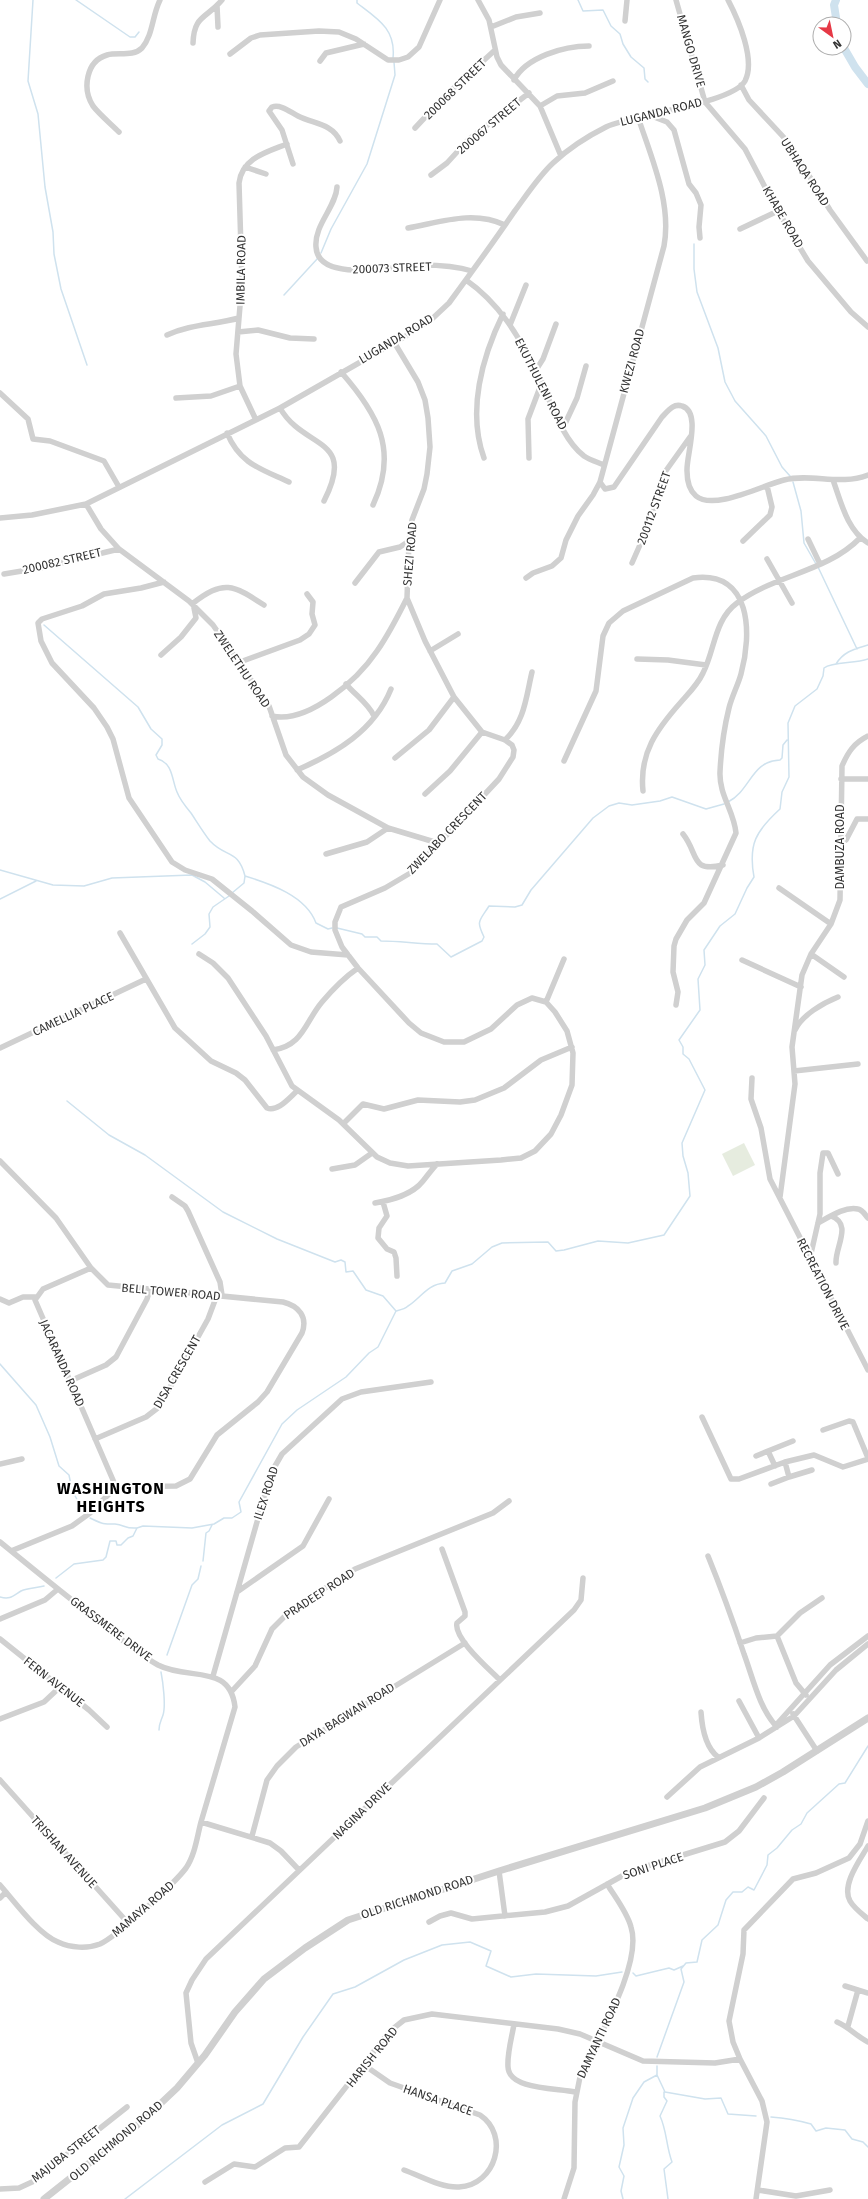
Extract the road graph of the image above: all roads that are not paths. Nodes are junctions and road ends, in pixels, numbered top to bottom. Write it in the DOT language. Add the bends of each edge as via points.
graph roads {
  1 [pos="160,0"];
  2 [pos="222,0"];
  3 [pos="440,0"];
  4 [pos="478,0"];
  5 [pos="627,0"];
  6 [pos="676,0"];
  7 [pos="728,0"];
  8 [pos="217,6"];
  9 [pos="540,13"];
  10 [pos="625,21"];
  11 [pos="218,27"];
  12 [pos="491,27"];
  13 [pos="193,43"];
  14 [pos="364,44"];
  15 [pos="589,46"];
  16 [pos="496,50"];
  17 [pos="230,54"];
  18 [pos="320,61"];
  19 [pos="514,80"];
  20 [pos="613,81"];
  21 [pos="741,85"];
  22 [pos="528,93"];
  23 [pos="705,102"];
  24 [pos="540,106"];
  25 [pos="649,115"];
  26 [pos="638,117"];
  27 [pos="415,128"];
  28 [pos="119,132"];
  29 [pos="340,141"];
  30 [pos="287,144"];
  31 [pos="561,156"];
  32 [pos="293,164"];
  33 [pos="245,167"];
  34 [pos="266,174"];
  35 [pos="431,175"];
  36 [pos="337,187"];
  37 [pos="778,211"];
  38 [pos="505,225"];
  39 [pos="408,228"];
  40 [pos="740,229"];
  41 [pos="700,238"];
  42 [pos="867,261"];
  43 [pos="472,272"];
  44 [pos="466,280"];
  45 [pos="526,285"];
  46 [pos="503,314"];
  47 [pos="239,318"];
  48 [pos="556,324"];
  49 [pos="510,326"];
  50 [pos="868,327"];
  51 [pos="238,332"];
  52 [pos="167,334"];
  53 [pos="314,339"];
  54 [pos="394,342"];
  55 [pos="586,366"];
  56 [pos="536,370"];
  57 [pos="341,372"];
  58 [pos="542,382"];
  59 [pos="240,386"];
  60 [pos="0,394"];
  61 [pos="176,398"];
  62 [pos="280,408"];
  63 [pos="256,420"];
  64 [pos="563,428"];
  65 [pos="227,433"];
  66 [pos="691,436"];
  67 [pos="484,458"];
  68 [pos="529,458"];
  69 [pos="604,465"];
  70 [pos="868,475"];
  71 [pos="833,480"];
  72 [pos="289,482"];
  73 [pos="600,482"];
  74 [pos="767,486"];
  75 [pos="119,488"];
  76 [pos="324,501"];
  77 [pos="86,504"];
  78 [pos="373,505"];
  79 [pos="0,518"];
  80 [pos="860,538"];
  81 [pos="808,539"];
  82 [pos="409,541"];
  83 [pos="743,541"];
  84 [pos="868,543"];
  85 [pos="119,549"];
  86 [pos="767,560"];
  87 [pos="632,563"];
  88 [pos="820,564"];
  89 [pos="4,574"];
  90 [pos="526,578"];
  91 [pos="779,581"];
  92 [pos="164,582"];
  93 [pos="355,583"];
  94 [pos="307,594"];
  95 [pos="408,598"];
  96 [pos="742,600"];
  97 [pos="792,603"];
  98 [pos="193,605"];
  99 [pos="264,605"];
  100 [pos="458,634"];
  101 [pos="430,651"];
  102 [pos="161,655"];
  103 [pos="637,659"];
  104 [pos="240,662"];
  105 [pos="706,665"];
  106 [pos="532,672"];
  107 [pos="346,684"];
  108 [pos="390,689"];
  109 [pos="454,698"];
  110 [pos="272,716"];
  111 [pos="374,716"];
  112 [pos="482,732"];
  113 [pos="868,736"];
  114 [pos="505,740"];
  115 [pos="395,758"];
  116 [pos="564,761"];
  117 [pos="297,770"];
  118 [pos="840,779"];
  119 [pos="868,779"];
  120 [pos="643,791"];
  121 [pos="425,794"];
  122 [pos="868,819"];
  123 [pos="388,828"];
  124 [pos="683,834"];
  125 [pos="438,843"];
  126 [pos="841,843"];
  127 [pos="326,854"];
  128 [pos="723,865"];
  129 [pos="779,888"];
  130 [pos="831,924"];
  131 [pos="120,933"];
  132 [pos="199,954"];
  133 [pos="811,954"];
  134 [pos="348,955"];
  135 [pos="564,960"];
  136 [pos="742,960"];
  137 [pos="358,968"];
  138 [pos="844,977"];
  139 [pos="146,980"];
  140 [pos="801,987"];
  141 [pos="838,997"];
  142 [pos="546,1002"];
  143 [pos="676,1005"];
  144 [pos="793,1034"];
  145 [pos="572,1047"];
  146 [pos="0,1048"];
  147 [pos="273,1050"];
  148 [pos="858,1064"];
  149 [pos="794,1071"];
  150 [pos="752,1078"];
  151 [pos="297,1091"];
  152 [pos="343,1124"];
  153 [pos="372,1153"];
  154 [pos="0,1161"];
  155 [pos="437,1164"];
  156 [pos="332,1169"];
  157 [pos="838,1174"];
  158 [pos="172,1197"];
  159 [pos="780,1197"];
  160 [pos="383,1202"];
  161 [pos="375,1203"];
  162 [pos="831,1216"];
  163 [pos="868,1218"];
  164 [pos="818,1223"];
  165 [pos="810,1258"];
  166 [pos="836,1263"];
  167 [pos="91,1268"];
  168 [pos="397,1276"];
  169 [pos="150,1290"];
  170 [pos="219,1295"];
  171 [pos="36,1297"];
  172 [pos="0,1299"];
  173 [pos="866,1361"];
  174 [pos="868,1370"];
  175 [pos="70,1381"];
  176 [pos="431,1382"];
  177 [pos="702,1417"];
  178 [pos="823,1430"];
  179 [pos="95,1439"];
  180 [pos="793,1441"];
  181 [pos="768,1451"];
  182 [pos="756,1456"];
  183 [pos="868,1458"];
  184 [pos="22,1459"];
  185 [pos="785,1462"];
  186 [pos="0,1464"];
  187 [pos="775,1466"];
  188 [pos="812,1470"];
  189 [pos="790,1478"];
  190 [pos="771,1484"];
  191 [pos="116,1487"];
  192 [pos="329,1500"];
  193 [pos="509,1501"];
  194 [pos="0,1542"];
  195 [pos="442,1549"];
  196 [pos="11,1551"];
  197 [pos="708,1556"];
  198 [pos="583,1578"];
  199 [pos="58,1589"];
  200 [pos="237,1592"];
  201 [pos="822,1598"];
  202 [pos="0,1619"];
  203 [pos="777,1636"];
  204 [pos="868,1636"];
  205 [pos="0,1639"];
  206 [pos="465,1643"];
  207 [pos="740,1643"];
  208 [pos="868,1644"];
  209 [pos="212,1676"];
  210 [pos="500,1680"];
  211 [pos="60,1687"];
  212 [pos="232,1691"];
  213 [pos="804,1693"];
  214 [pos="809,1698"];
  215 [pos="739,1701"];
  216 [pos="789,1709"];
  217 [pos="701,1712"];
  218 [pos="794,1716"];
  219 [pos="868,1718"];
  220 [pos="0,1719"];
  221 [pos="776,1726"];
  222 [pos="107,1727"];
  223 [pos="759,1738"];
  224 [pos="817,1750"];
  225 [pos="718,1757"];
  226 [pos="0,1780"];
  227 [pos="667,1797"];
  228 [pos="764,1798"];
  229 [pos="202,1822"];
  230 [pos="868,1822"];
  231 [pos="252,1836"];
  232 [pos="868,1846"];
  233 [pos="299,1870"];
  234 [pos="498,1871"];
  235 [pos="607,1884"];
  236 [pos="0,1885"];
  237 [pos="6,1892"];
  238 [pos="0,1898"];
  239 [pos="505,1916"];
  240 [pos="868,1919"];
  241 [pos="429,1922"];
  242 [pos="128,1923"];
  243 [pos="845,1986"];
  244 [pos="858,1990"];
  245 [pos="868,1993"];
  246 [pos="837,2022"];
  247 [pos="514,2024"];
  248 [pos="848,2026"];
  249 [pos="596,2041"];
  250 [pos="868,2042"];
  251 [pos="740,2059"];
  252 [pos="198,2063"];
  253 [pos="364,2065"];
  254 [pos="575,2092"];
  255 [pos="127,2107"];
  256 [pos="404,2170"];
  257 [pos="205,2182"];
  258 [pos="0,2189"];
  259 [pos="758,2190"];
  260 [pos="830,2190"];
  261 [pos="44,2199"];
  262 [pos="564,2199"];
  263 [pos="756,2199"];
  1 -- 28 [label="street" via="152,20 150,38 141,49 128,54 107,55 96,60 90,68 87,79 93,105"];
  2 -- 8 [label="street"];
  3 -- 14 [label="street" via="419,47 408,57 388,60"];
  4 -- 12 [label="street"];
  5 -- 10 [label="street"];
  6 -- 23 [label="street, MANGO DRIVE"];
  7 -- 21 [label="street" via="746,44 748,68 745,81"];
  8 -- 11 [label="street"];
  8 -- 13 [label="street" via="194,28"];
  9 -- 12 [label="street" via="516,17"];
  12 -- 16 [label="street"];
  14 -- 17 [label="street" via="350,35 339,32 300,32 251,38"];
  14 -- 18 [label="street" via="326,53"];
  15 -- 19 [label="street" via="545,54 522,69"];
  16 -- 19 [label="street" via="501,65"];
  16 -- 27 [label="street, 200068 STREET" via="443,98"];
  19 -- 22 [label="street"];
  20 -- 24 [label="street" via="585,93 557,96"];
  21 -- 23 [label="street, LUGANDA ROAD"];
  21 -- 42 [label="street, UBHAQA ROAD" via="749,100 789,143 830,210"];
  22 -- 24 [label="street"];
  22 -- 35 [label="street, 200067 STREET" via="468,140 447,163"];
  23 -- 25 [label="street, LUGANDA ROAD"];
  23 -- 37 [label="street, KHABE ROAD" via="745,150"];
  24 -- 31 [label="street"];
  25 -- 26 [label="street, LUGANDA ROAD"];
  25 -- 41 [label="street" via="667,122 674,130 688,184 696,193 701,205"];
  26 -- 31 [label="street, LUGANDA ROAD" via="621,121 597,132"];
  26 -- 69 [label="street, KWEZI ROAD" via="663,198 666,236"];
  29 -- 30 [label="street" via="334,132 322,124 299,117 278,106 269,108"];
  30 -- 32 [label="street"];
  30 -- 33 [label="street" via="258,156"];
  31 -- 38 [label="street, LUGANDA ROAD" via="541,176"];
  33 -- 34 [label="street"];
  33 -- 47 [label="street, IMBILA ROAD" via="239,183 242,282"];
  36 -- 43 [label="street, 200073 STREET" via="337,193 324,216 316,245 320,257 330,266 356,270 437,266 463,268"];
  37 -- 40 [label="street"];
  37 -- 50 [label="street, KHABE ROAD" via="808,261 850,312"];
  38 -- 39 [label="street" via="489,219 469,217"];
  38 -- 43 [label="street, LUGANDA ROAD"];
  43 -- 44 [label="street, LUGANDA ROAD"];
  44 -- 46 [label="street, EKUTHULENI ROAD" via="487,296"];
  44 -- 54 [label="street, LUGANDA ROAD" via="449,303 433,318"];
  45 -- 49 [label="street"];
  46 -- 49 [label="street, EKUTHULENI ROAD"];
  46 -- 67 [label="street" via="490,347 477,401 478,437"];
  47 -- 51 [label="street, IMBILA ROAD"];
  47 -- 52 [label="street" via="216,324 192,325"];
  48 -- 56 [label="street" via="543,359"];
  49 -- 56 [label="street, EKUTHULENI ROAD"];
  51 -- 53 [label="street" via="258,330 290,338"];
  51 -- 59 [label="street, IMBILA ROAD" via="236,354"];
  54 -- 57 [label="street, LUGANDA ROAD"];
  54 -- 82 [label="street, SHEZI ROAD" via="418,382 428,418 430,447 427,474 412,520"];
  55 -- 64 [label="street" via="577,398"];
  56 -- 58 [label="street, EKUTHULENI ROAD"];
  57 -- 62 [label="street, LUGANDA ROAD"];
  57 -- 78 [label="street" via="368,405 379,432 385,471"];
  58 -- 64 [label="street, EKUTHULENI ROAD"];
  58 -- 68 [label="street" via="530,411"];
  59 -- 61 [label="street" via="211,396"];
  59 -- 63 [label="street, IMBILA ROAD"];
  60 -- 75 [label="street" via="28,419 33,439 50,440 104,461"];
  62 -- 63 [label="street, LUGANDA ROAD"];
  62 -- 76 [label="street" via="290,424 320,443 332,456 335,471"];
  63 -- 65 [label="street, LUGANDA ROAD"];
  64 -- 69 [label="street, EKUTHULENI ROAD" via="583,455"];
  65 -- 72 [label="street" via="238,454 245,461"];
  65 -- 75 [label="street, LUGANDA ROAD"];
  66 -- 73 [label="street" via="692,415 681,406 670,408 614,486 604,489"];
  66 -- 74 [label="street" via="687,470 690,488 696,496 712,501"];
  66 -- 87 [label="street, 200112 STREET" via="665,472 650,522"];
  69 -- 73 [label="street, KWEZI ROAD"];
  70 -- 71 [label="street" via="849,480"];
  71 -- 74 [label="street" via="798,478"];
  71 -- 80 [label="street" via="843,511"];
  73 -- 90 [label="street, KWEZI ROAD" via="578,516 566,540 561,558 552,566 532,573"];
  74 -- 83 [label="street" via="772,507 770,515"];
  75 -- 77 [label="street, LUGANDA ROAD"];
  77 -- 79 [label="street, LUGANDA ROAD" via="32,515"];
  77 -- 85 [label="street, ZWELETHU ROAD" via="101,529"];
  80 -- 84 [label="street"];
  80 -- 88 [label="street" via="843,553"];
  81 -- 88 [label="street"];
  82 -- 93 [label="street" via="400,547 379,552"];
  82 -- 95 [label="street, SHEZI ROAD"];
  85 -- 89 [label="street, 200082 STREET"];
  85 -- 92 [label="street, ZWELETHU ROAD"];
  86 -- 91 [label="street"];
  88 -- 91 [label="street"];
  91 -- 96 [label="street"];
  91 -- 97 [label="street"];
  92 -- 98 [label="street, ZWELETHU ROAD"];
  92 -- 134 [label="street" via="104,594 82,606 46,617 40,621 38,628 48,656 57,670 94,708 107,727 113,739 129,798 148,823 165,854 177,866 212,879 296,948"];
  94 -- 104 [label="street" via="313,602 314,622 314,628 309,634 300,640"];
  95 -- 101 [label="street, SHEZI ROAD"];
  95 -- 107 [label="street" via="377,651"];
  96 -- 105 [label="street" via="728,612 719,625"];
  96 -- 116 [label="street" via="725,583 703,577 693,578 623,611 614,618 603,636 596,691"];
  96 -- 128 [label="street" via="746,610 745,654 741,675 729,708 720,773 723,797 736,833"];
  98 -- 99 [label="street" via="208,594 227,587 238,589"];
  98 -- 102 [label="street" via="196,618 181,637"];
  98 -- 104 [label="street, ZWELETHU ROAD" via="213,625"];
  100 -- 101 [label="street"];
  101 -- 109 [label="street, SHEZI ROAD"];
  103 -- 105 [label="street"];
  104 -- 110 [label="street, ZWELETHU ROAD" via="269,706"];
  105 -- 120 [label="street" via="692,689 655,732 642,772"];
  106 -- 114 [label="street" via="524,711 516,727"];
  107 -- 110 [label="street" via="329,699 295,716"];
  107 -- 111 [label="street" via="370,708"];
  108 -- 111 [label="street"];
  109 -- 112 [label="street, SHEZI ROAD"];
  109 -- 115 [label="street" via="429,730"];
  110 -- 117 [label="street, ZWELETHU ROAD" via="286,755"];
  111 -- 117 [label="street" via="363,732 352,740"];
  112 -- 114 [label="street"];
  112 -- 121 [label="street" via="450,771"];
  113 -- 118 [label="street, DAMBUZA ROAD" via="858,741 848,753"];
  114 -- 125 [label="street, ZWELABO CRESCENT" via="514,750 507,768"];
  117 -- 123 [label="street, ZWELETHU ROAD" via="315,787"];
  118 -- 119 [label="street"];
  118 -- 126 [label="street, DAMBUZA ROAD"];
  122 -- 126 [label="street" via="857,819 846,840"];
  123 -- 125 [label="street, ZWELETHU ROAD"];
  123 -- 127 [label="street" via="367,842"];
  124 -- 128 [label="street" via="700,865 709,868"];
  125 -- 134 [label="street, ZWELABO CRESCENT" via="412,872 338,910 335,930"];
  126 -- 130 [label="street, DAMBUZA ROAD" via="840,900"];
  128 -- 143 [label="street" via="704,903 687,920 674,946 673,972 678,992"];
  129 -- 130 [label="street"];
  130 -- 133 [label="street, DAMBUZA ROAD"];
  131 -- 139 [label="street"];
  132 -- 147 [label="street" via="228,978"];
  133 -- 138 [label="street"];
  133 -- 140 [label="street, DAMBUZA ROAD" via="804,970"];
  134 -- 137 [label="street, ZWELABO CRESCENT"];
  135 -- 142 [label="street"];
  136 -- 140 [label="street"];
  137 -- 142 [label="street, ZWELABO CRESCENT" via="409,1023 421,1033 444,1042 464,1042 483,1034 525,1000 538,998"];
  137 -- 147 [label="street" via="340,982 321,1003 297,1039 280,1050"];
  139 -- 146 [label="street, CAMELLIA PLACE"];
  139 -- 151 [label="street" via="168,1018 182,1035 211,1061 245,1080 267,1108 272,1110 278,1107"];
  140 -- 144 [label="street, DAMBUZA ROAD"];
  141 -- 144 [label="street" via="816,1008 797,1026"];
  142 -- 145 [label="street" via="561,1020"];
  144 -- 149 [label="street, DAMBUZA ROAD"];
  145 -- 152 [label="street" via="541,1060 504,1088 475,1100 418,1100 384,1109 363,1104"];
  145 -- 155 [label="street" via="572,1085 561,1115 541,1146 521,1158"];
  147 -- 151 [label="street" via="288,1080"];
  148 -- 149 [label="street"];
  149 -- 159 [label="street, DAMBUZA ROAD" via="793,1101"];
  150 -- 159 [label="street, RECREATION DRIVE" via="751,1099 761,1128 770,1179"];
  151 -- 152 [label="street" via="318,1103"];
  152 -- 153 [label="street"];
  153 -- 155 [label="street" via="401,1165"];
  153 -- 156 [label="street" via="355,1165"];
  154 -- 167 [label="street, BELL TOWER ROAD" via="56,1218"];
  155 -- 160 [label="street" via="418,1186"];
  157 -- 164 [label="street" via="828,1153 823,1153"];
  158 -- 170 [label="street" via="188,1211 220,1282"];
  159 -- 165 [label="street, RECREATION DRIVE"];
  160 -- 161 [label="street"];
  160 -- 168 [label="street" via="387,1216 379,1228 378,1238 387,1249 394,1252"];
  162 -- 163 [label="street" via="858,1209"];
  162 -- 164 [label="street"];
  162 -- 166 [label="street" via="838,1219 842,1226"];
  164 -- 165 [label="street"];
  165 -- 173 [label="street, RECREATION DRIVE"];
  167 -- 169 [label="street, BELL TOWER ROAD" via="108,1285"];
  167 -- 171 [label="street" via="43,1289"];
  169 -- 170 [label="street, BELL TOWER ROAD"];
  169 -- 175 [label="street" via="116,1357 106,1365"];
  170 -- 179 [label="street, DISA CRESCENT" via="159,1407 146,1417"];
  170 -- 191 [label="street, BELL TOWER ROAD" via="291,1304 300,1310 304,1317 304,1328 275,1379 258,1402 213,1440 190,1479 176,1486"];
  171 -- 172 [label="street" via="23,1297 9,1303"];
  171 -- 175 [label="street, JACARANDA ROAD" via="36,1304"];
  173 -- 174 [label="street, RECREATION DRIVE"];
  175 -- 179 [label="street, JACARANDA ROAD"];
  176 -- 200 [label="street, ILEX ROAD" via="349,1396 339,1402 282,1454 271,1473"];
  177 -- 187 [label="street" via="731,1478 739,1479"];
  178 -- 183 [label="street" via="853,1422"];
  179 -- 191 [label="street, JACARANDA ROAD"];
  180 -- 181 [label="street"];
  181 -- 182 [label="street"];
  181 -- 187 [label="street"];
  183 -- 185 [label="street" via="843,1467 818,1455"];
  184 -- 186 [label="street"];
  185 -- 187 [label="street"];
  185 -- 189 [label="street"];
  188 -- 189 [label="street"];
  189 -- 190 [label="street"];
  191 -- 196 [label="street" via="90,1513 72,1526"];
  192 -- 200 [label="street" via="303,1546"];
  193 -- 212 [label="street, PRADEEP ROAD" via="493,1513 355,1569 291,1610 272,1629 255,1666"];
  194 -- 196 [label="street, GRASSMERE DRIVE"];
  195 -- 206 [label="street" via="465,1612 465,1616 456,1625"];
  196 -- 199 [label="street, GRASSMERE DRIVE"];
  197 -- 207 [label="street"];
  198 -- 210 [label="street, NAGINA DRIVE" via="582,1595 578,1605"];
  199 -- 202 [label="street" via="45,1600"];
  199 -- 209 [label="street, GRASSMERE DRIVE" via="157,1665 180,1673"];
  200 -- 209 [label="street, ILEX ROAD"];
  201 -- 203 [label="street" via="800,1612"];
  203 -- 207 [label="street"];
  203 -- 213 [label="street" via="791,1671"];
  204 -- 213 [label="street" via="841,1654"];
  205 -- 211 [label="street, FERN AVENUE"];
  206 -- 210 [label="street"];
  206 -- 231 [label="street, DAYA BAGWAN ROAD" via="296,1747 277,1766 268,1780"];
  207 -- 221 [label="street" via="761,1701"];
  208 -- 214 [label="street" via="836,1670"];
  209 -- 212 [label="street, GRASSMERE DRIVE" via="224,1681"];
  210 -- 233 [label="street, NAGINA DRIVE"];
  211 -- 220 [label="street" via="44,1702"];
  211 -- 222 [label="street, FERN AVENUE"];
  212 -- 229 [label="street" via="235,1707 233,1717"];
  213 -- 214 [label="street"];
  213 -- 216 [label="street"];
  214 -- 218 [label="street"];
  215 -- 223 [label="street"];
  216 -- 218 [label="street"];
  216 -- 221 [label="street"];
  217 -- 225 [label="street" via="704,1735"];
  218 -- 221 [label="street"];
  218 -- 224 [label="street"];
  219 -- 224 [label="street, OLD RICHMOND ROAD"];
  221 -- 223 [label="street"];
  223 -- 225 [label="street"];
  224 -- 234 [label="street, OLD RICHMOND ROAD" via="756,1787 704,1808"];
  225 -- 227 [label="street" via="700,1767"];
  226 -- 242 [label="street, TRISHAN AVENUE"];
  228 -- 235 [label="street, SONI PLACE" via="734,1836 725,1842 631,1871"];
  229 -- 231 [label="street"];
  229 -- 242 [label="street, MAMAYA ROAD" via="186,1867"];
  230 -- 251 [label="street" via="860,1844 849,1858 816,1873 793,1879 749,1923 743,1934 743,1951 729,2030"];
  231 -- 233 [label="street" via="275,1846"];
  232 -- 240 [label="street" via="851,1878 848,1893 851,1904"];
  233 -- 252 [label="street, NAGINA DRIVE" via="210,1955 190,1984 186,1993 186,2003 191,2044"];
  234 -- 239 [label="street"];
  234 -- 252 [label="street, OLD RICHMOND ROAD" via="361,1915 333,1929 264,1980 235,2012"];
  235 -- 239 [label="street, SONI PLACE" via="577,1902 556,1910"];
  235 -- 249 [label="street, DAMYANTI ROAD" via="631,1926 634,1944 628,1974"];
  236 -- 237 [label="street, MAMAYA ROAD"];
  237 -- 238 [label="street"];
  237 -- 242 [label="street, MAMAYA ROAD" via="49,1937 68,1945 82,1947 99,1944"];
  239 -- 241 [label="street, SONI PLACE" via="472,1919 451,1913"];
  243 -- 244 [label="street"];
  244 -- 245 [label="street"];
  244 -- 248 [label="street"];
  246 -- 248 [label="street"];
  247 -- 249 [label="street, HARISH ROAD" via="558,2029"];
  247 -- 253 [label="street, HARISH ROAD" via="432,2014 410,2018 389,2032"];
  247 -- 254 [label="street" via="508,2067 514,2078 522,2084"];
  248 -- 250 [label="street" via="851,2032"];
  249 -- 251 [label="street, HARISH ROAD" via="642,2061 715,2063"];
  249 -- 254 [label="street, DAMYANTI ROAD"];
  251 -- 259 [label="street" via="762,2101 767,2122"];
  252 -- 261 [label="street, OLD RICHMOND ROAD" via="177,2088 141,2122"];
  253 -- 256 [label="street, HANSA PLACE" via="390,2083 480,2115 488,2121 494,2131 497,2150 494,2163 486,2174 474,2183 460,2187 448,2186"];
  253 -- 257 [label="street, HARISH ROAD" via="300,2147 285,2148 255,2167 232,2164"];
  254 -- 262 [label="street, DAMYANTI ROAD" via="574,2168"];
  255 -- 258 [label="street, MAJUBA STREET" via="32,2182 18,2188"];
  259 -- 260 [label="street" via="796,2196"];
  259 -- 263 [label="street"];
}
